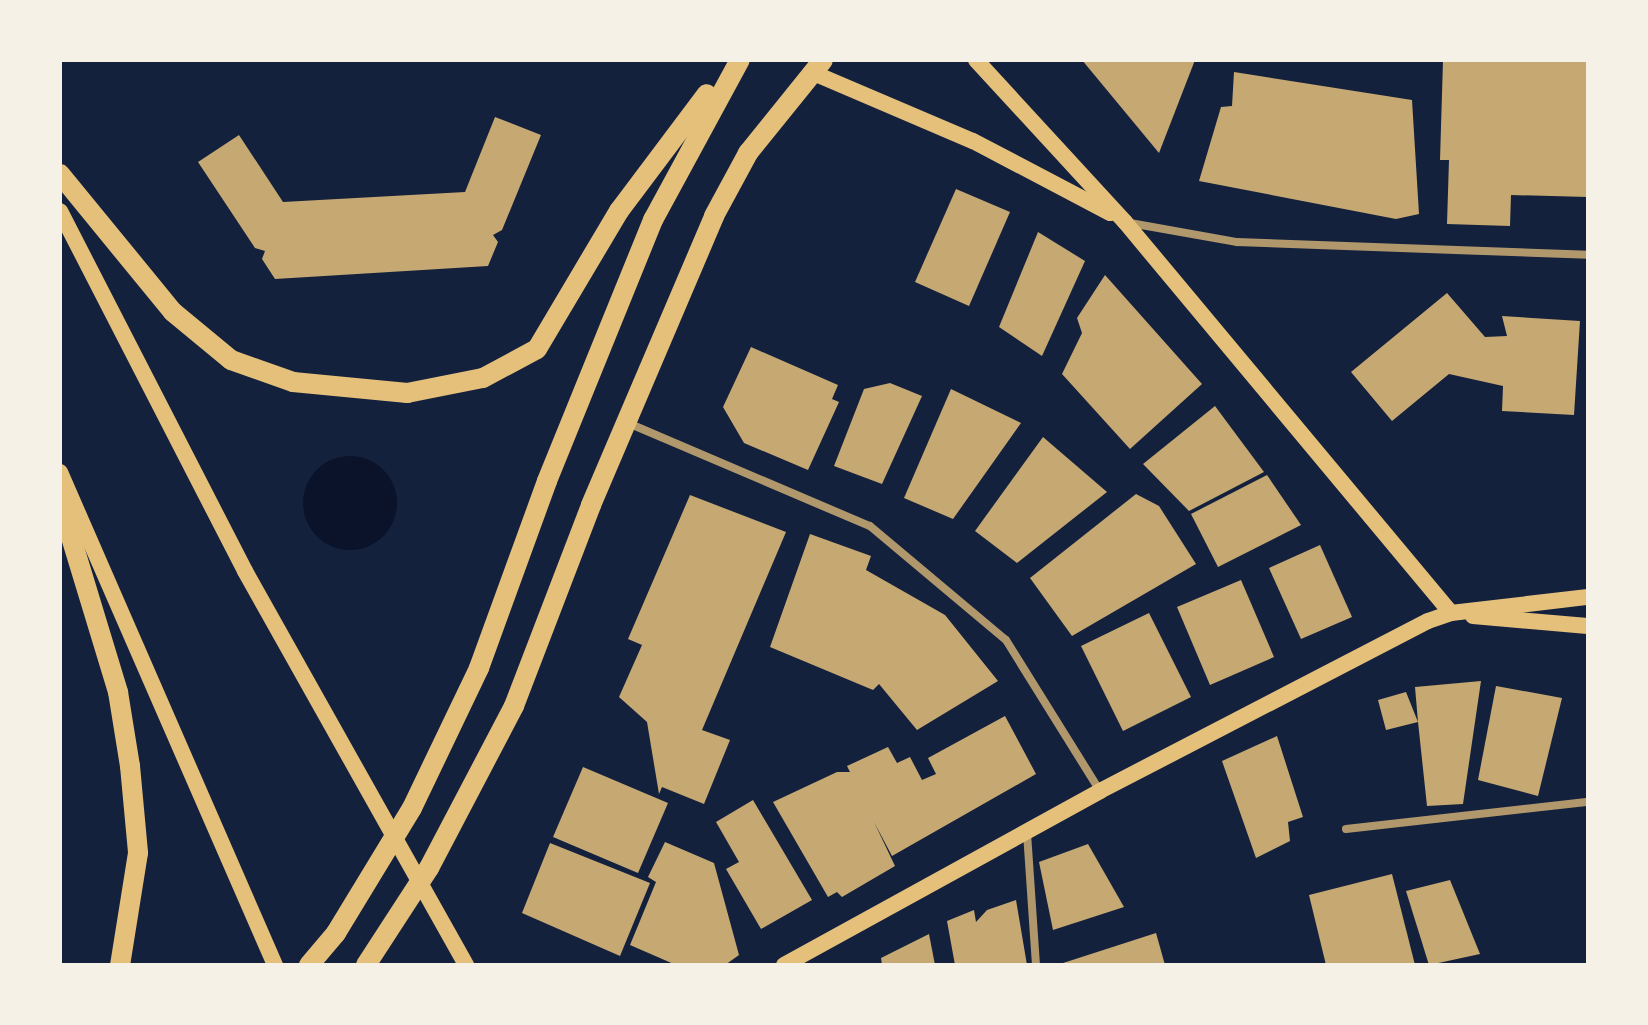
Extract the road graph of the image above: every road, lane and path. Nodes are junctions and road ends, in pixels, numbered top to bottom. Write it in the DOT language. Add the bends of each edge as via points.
graph roads {
  1 [pos="737,60"];
  2 [pos="976,60"];
  3 [pos="817,66"];
  4 [pos="60,174"];
  5 [pos="60,211"];
  6 [pos="1125,222"];
  7 [pos="1588,255"];
  8 [pos="625,422"];
  9 [pos="60,472"];
  10 [pos="60,501"];
  11 [pos="1588,597"];
  12 [pos="1451,613"];
  13 [pos="1588,626"];
  14 [pos="1100,791"];
  15 [pos="1588,802"];
  16 [pos="1346,829"];
  17 [pos="1027,832"];
  18 [pos="120,965"];
  19 [pos="275,965"];
  20 [pos="309,965"];
  21 [pos="366,965"];
  22 [pos="466,965"];
  23 [pos="784,965"];
  24 [pos="1036,965"];
  1 -- 4 [label="main road" via="619,211 537,349 504,369 452,386 371,392 293,382 231,360 173,312"];
  1 -- 20 [label="main road" via="653,220 547,481 479,668 412,808 336,933"];
  2 -- 6 [label="main road"];
  3 -- 6 [label="main road"];
  3 -- 8 [label="main road" via="748,153 714,216"];
  5 -- 22 [label="main road" via="245,571"];
  6 -- 7 [label="street" via="1237,242"];
  6 -- 12 [label="main road"];
  8 -- 14 [label="street" via="870,526 1006,640"];
  8 -- 21 [label="main road" via="514,706 429,868"];
  9 -- 19 [label="main road"];
  10 -- 18 [label="main road" via="118,692 130,766 138,853"];
  11 -- 12 [label="main road"];
  12 -- 13 [label="main road"];
  12 -- 14 [label="main road"];
  14 -- 17 [label="main road"];
  15 -- 16 [label="street"];
  17 -- 23 [label="main road"];
  17 -- 24 [label="street"];
}
